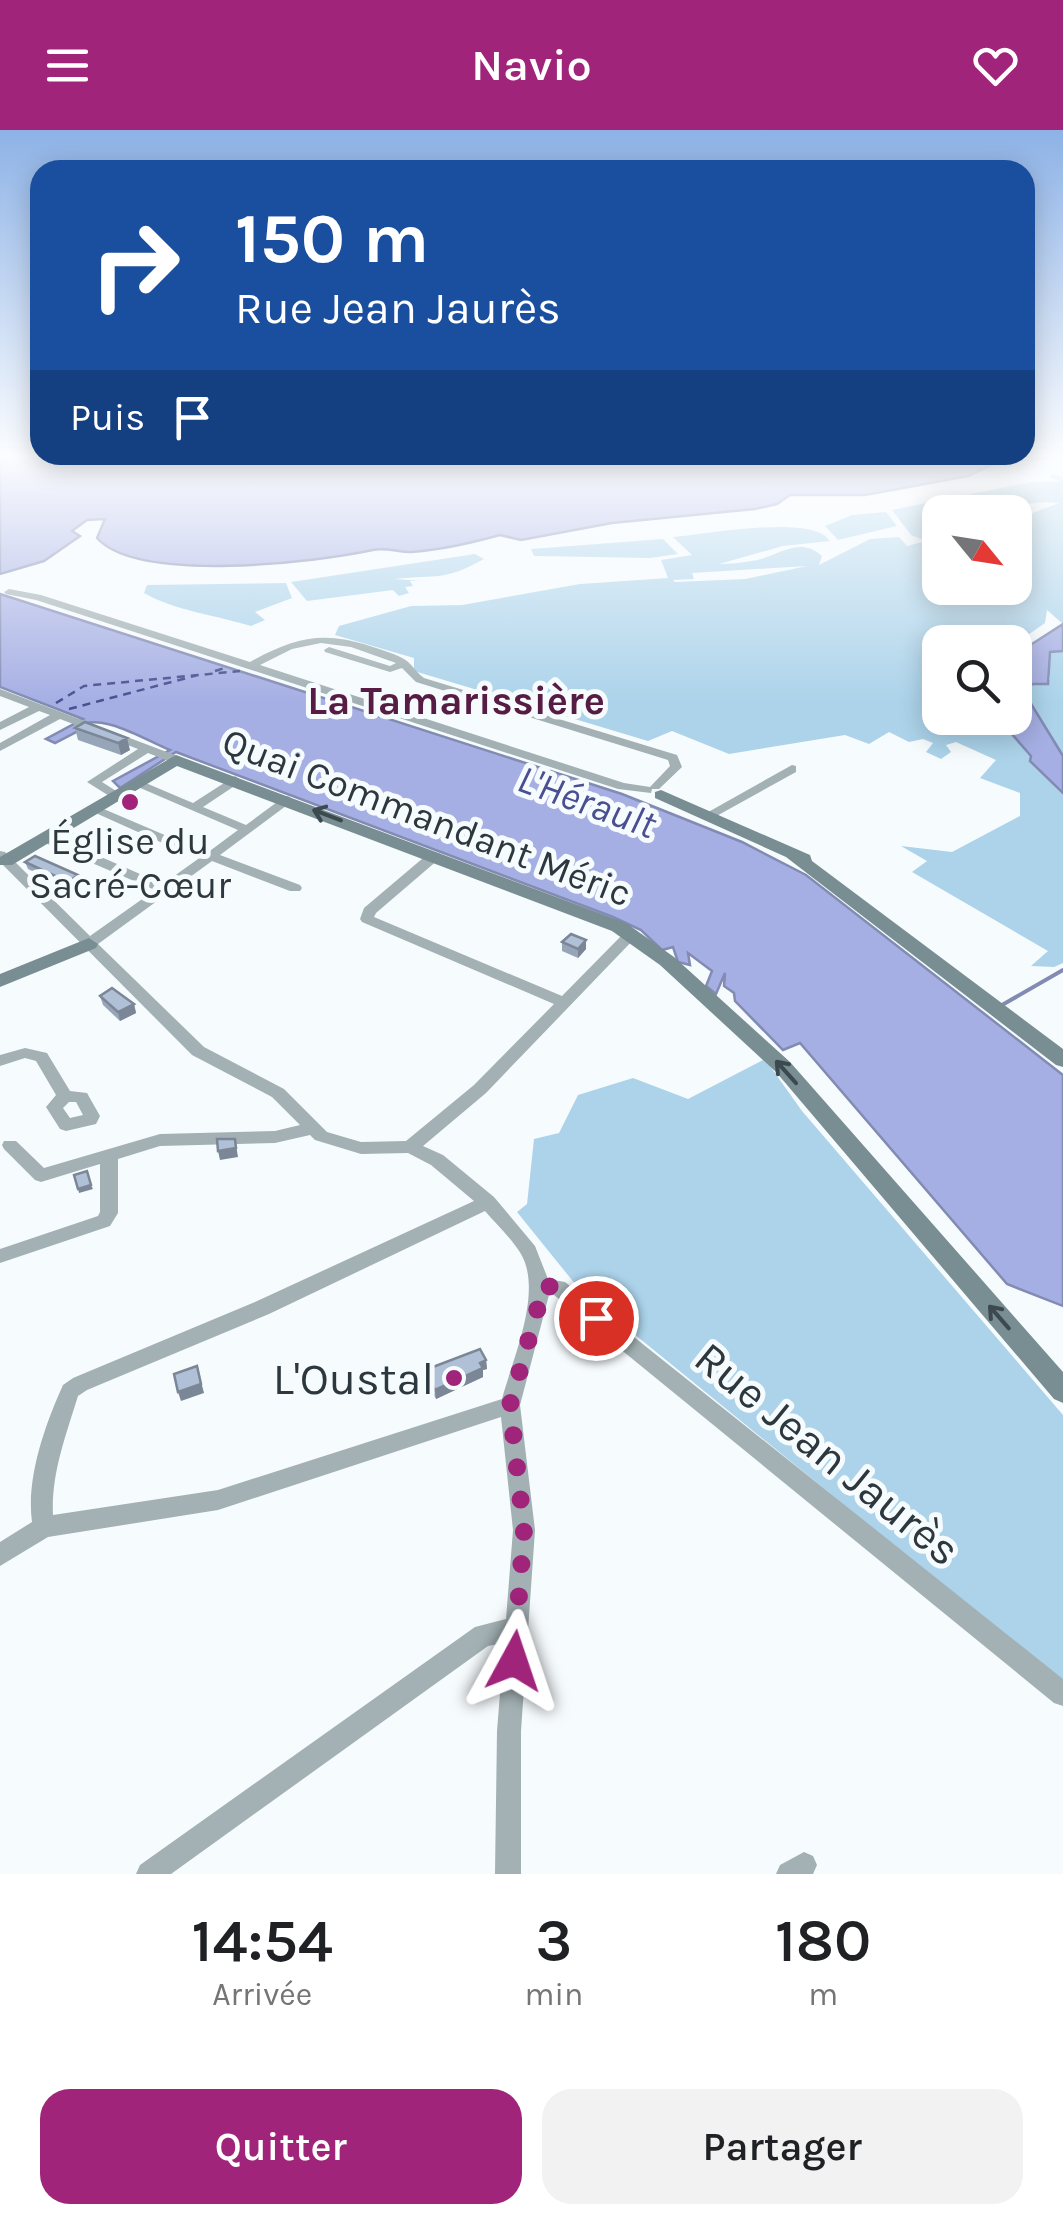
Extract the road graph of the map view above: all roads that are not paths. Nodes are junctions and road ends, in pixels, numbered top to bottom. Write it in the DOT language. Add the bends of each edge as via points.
graph roads {
  1 [pos="8,592"];
  2 [pos="296,640"];
  3 [pos="404,664"];
  4 [pos="249,667"];
  5 [pos="0,692"];
  6 [pos="38,707"];
  7 [pos="60,715"];
  8 [pos="0,727"];
  9 [pos="0,748"];
  10 [pos="147,749"];
  11 [pos="169,757"];
  12 [pos="792,770"];
  13 [pos="234,780"];
  14 [pos="137,784"];
  15 [pos="657,790"];
  16 [pos="118,796"];
  17 [pos="288,800"];
  18 [pos="193,808"];
  19 [pos="94,810"];
  20 [pos="710,815"];
  21 [pos="244,828"];
  22 [pos="48,839"];
  23 [pos="434,856"];
  24 [pos="209,857"];
  25 [pos="3,858"];
  26 [pos="295,888"];
  27 [pos="164,889"];
  28 [pos="631,934"];
  29 [pos="89,944"];
  30 [pos="0,982"];
  31 [pos="564,1002"];
  32 [pos="1063,1060"];
  33 [pos="0,1061"];
  34 [pos="65,1096"];
  35 [pos="309,1128"];
  36 [pos="10,1144"];
  37 [pos="410,1147"];
  38 [pos="108,1156"];
  39 [pos="488,1202"];
  40 [pos="0,1256"];
  41 [pos="540,1287"];
  42 [pos="1063,1391"];
  43 [pos="510,1405"];
  44 [pos="44,1527"];
  45 [pos="0,1555"];
  46 [pos="516,1629"];
  47 [pos="1063,1694"];
  48 [pos="149,1874"];
  49 [pos="508,1874"];
  1 -- 4 [label="street"];
  2 -- 3 [label="street" via="328,640"];
  2 -- 3 [label="street" via="390,669"];
  2 -- 4 [label="street"];
  3 -- 15 [label="street" via="414,678 676,762"];
  4 -- 15 [label="street" via="622,786"];
  5 -- 6 [label="street, Quai Commandant Méric"];
  6 -- 7 [label="street, Quai Commandant Méric"];
  6 -- 8 [label="street"];
  7 -- 9 [label="street"];
  7 -- 10 [label="street, Quai Commandant Méric"];
  10 -- 11 [label="street, Quai Commandant Méric"];
  10 -- 16 [label="street" via="92,784"];
  11 -- 13 [label="street, Quai Commandant Méric"];
  11 -- 14 [label="street"];
  12 -- 20 [label="street"];
  13 -- 17 [label="street, Quai Commandant Méric"];
  13 -- 18 [label="street"];
  14 -- 16 [label="street"];
  14 -- 18 [label="street"];
  15 -- 20 [label="street"];
  16 -- 19 [label="street"];
  17 -- 21 [label="street"];
  23 -- 17 [label="street, Quai Commandant Méric, one-way"];
  18 -- 21 [label="street"];
  19 -- 22 [label="street"];
  19 -- 24 [label="street"];
  20 -- 32 [label="street" via="836,879 859,904"];
  21 -- 24 [label="street"];
  22 -- 25 [label="street"];
  22 -- 27 [label="street"];
  23 -- 28 [label="street, Quai Commandant Méric"];
  23 -- 31 [label="street" via="366,918"];
  24 -- 26 [label="street"];
  24 -- 27 [label="street"];
  25 -- 29 [label="street"];
  27 -- 29 [label="street"];
  28 -- 31 [label="street"];
  42 -- 28 [label="street, Quai Commandant Méric, one-way" via="783,1068"];
  29 -- 30 [label="street"];
  29 -- 35 [label="street" via="186,1042 278,1093"];
  31 -- 37 [label="street" via="480,1089"];
  33 -- 34 [label="street" via="24,1053 41,1057"];
  35 -- 37 [label="street" via="362,1148"];
  35 -- 38 [label="street" via="274,1137 160,1140"];
  36 -- 38 [label="street" via="41,1175"];
  37 -- 39 [label="street"];
  38 -- 40 [label="street" via="104,1220"];
  39 -- 41 [label="street" via="529,1252"];
  39 -- 44 [label="street" via="70,1391 40,1512"];
  41 -- 43 [label="street"];
  41 -- 47 [label="street, Rue Jean Jaurès" via="558,1286"];
  43 -- 44 [label="street" via="218,1500"];
  43 -- 46 [label="street" via="524,1530"];
  44 -- 45 [label="street"];
  46 -- 48 [label="street" via="483,1635"];
  46 -- 49 [label="street"];
}
